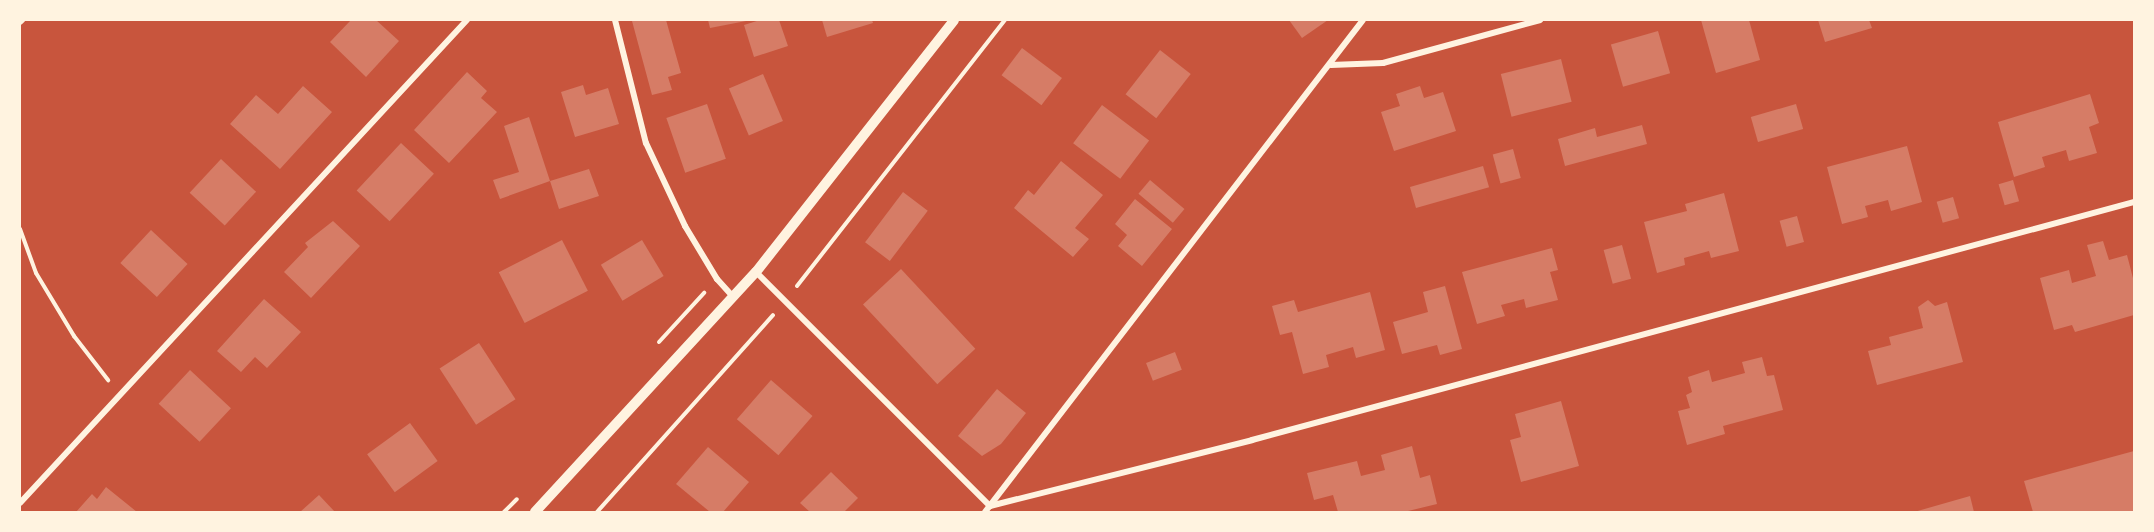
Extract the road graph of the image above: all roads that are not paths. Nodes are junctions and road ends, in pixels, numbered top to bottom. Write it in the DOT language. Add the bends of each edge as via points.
graph roads {
  1 [pos="467,20"];
  2 [pos="615,20"];
  3 [pos="954,20"];
  4 [pos="1363,20"];
  5 [pos="1540,20"];
  6 [pos="1331,65"];
  7 [pos="2134,202"];
  8 [pos="756,272"];
  9 [pos="733,297"];
  10 [pos="20,503"];
  11 [pos="990,506"];
  12 [pos="534,513"];
  13 [pos="985,513"];
  1 -- 10 [label="street"];
  2 -- 9 [label="street" via="646,142 685,226 717,279"];
  3 -- 8 [label="street"];
  4 -- 6 [label="street"];
  5 -- 6 [label="street" via="1383,63"];
  6 -- 11 [label="street"];
  7 -- 11 [label="street" via="1252,440"];
  8 -- 9 [label="street"];
  8 -- 11 [label="street"];
  9 -- 12 [label="street"];
  11 -- 13 [label="street"];
}
